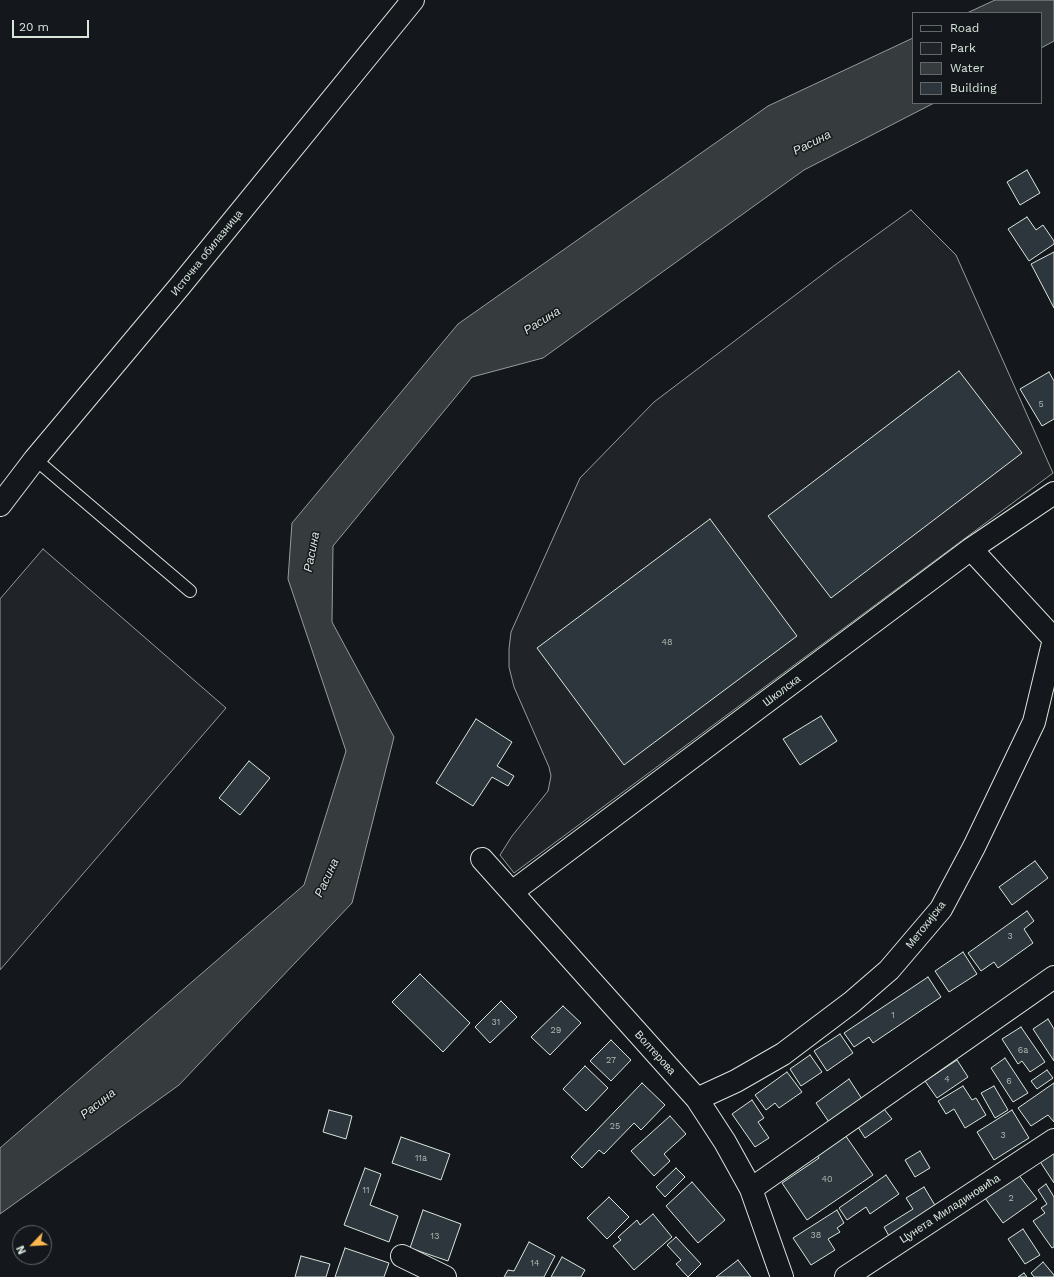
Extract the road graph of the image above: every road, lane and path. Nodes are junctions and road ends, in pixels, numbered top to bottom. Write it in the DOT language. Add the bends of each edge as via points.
graph roads {
  1 [pos="413,0"];
  2 [pos="35,459"];
  3 [pos="1054,493"];
  4 [pos="0,505"];
  5 [pos="971,549"];
  6 [pos="190,591"];
  7 [pos="1054,639"];
  8 [pos="482,859"];
  9 [pos="512,892"];
  10 [pos="1054,977"];
  11 [pos="697,1099"];
  12 [pos="1054,1140"];
  13 [pos="751,1190"];
  14 [pos="402,1256"];
  15 [pos="445,1277"];
  16 [pos="782,1277"];
  17 [pos="846,1277"];
  1 -- 2 [label="street, Источна обилазница"];
  2 -- 4 [label="street, Источна обилазница"];
  2 -- 6 [label="lane"];
  3 -- 5 [label="street, Школска"];
  5 -- 7 [label="street"];
  5 -- 9 [label="street, Школска"];
  7 -- 11 [label="street, Метохијска" via="1034,722 941,909 889,970 852,1002 783,1054 736,1081"];
  8 -- 9 [label="street, Волтерова"];
  9 -- 11 [label="street, Волтерова"];
  10 -- 13 [label="street"];
  11 -- 13 [label="street, Волтерова" via="725,1142"];
  12 -- 17 [label="street, Цунета Миладиновића"];
  13 -- 16 [label="street, Волтерова"];
  14 -- 15 [label="street"];
}
